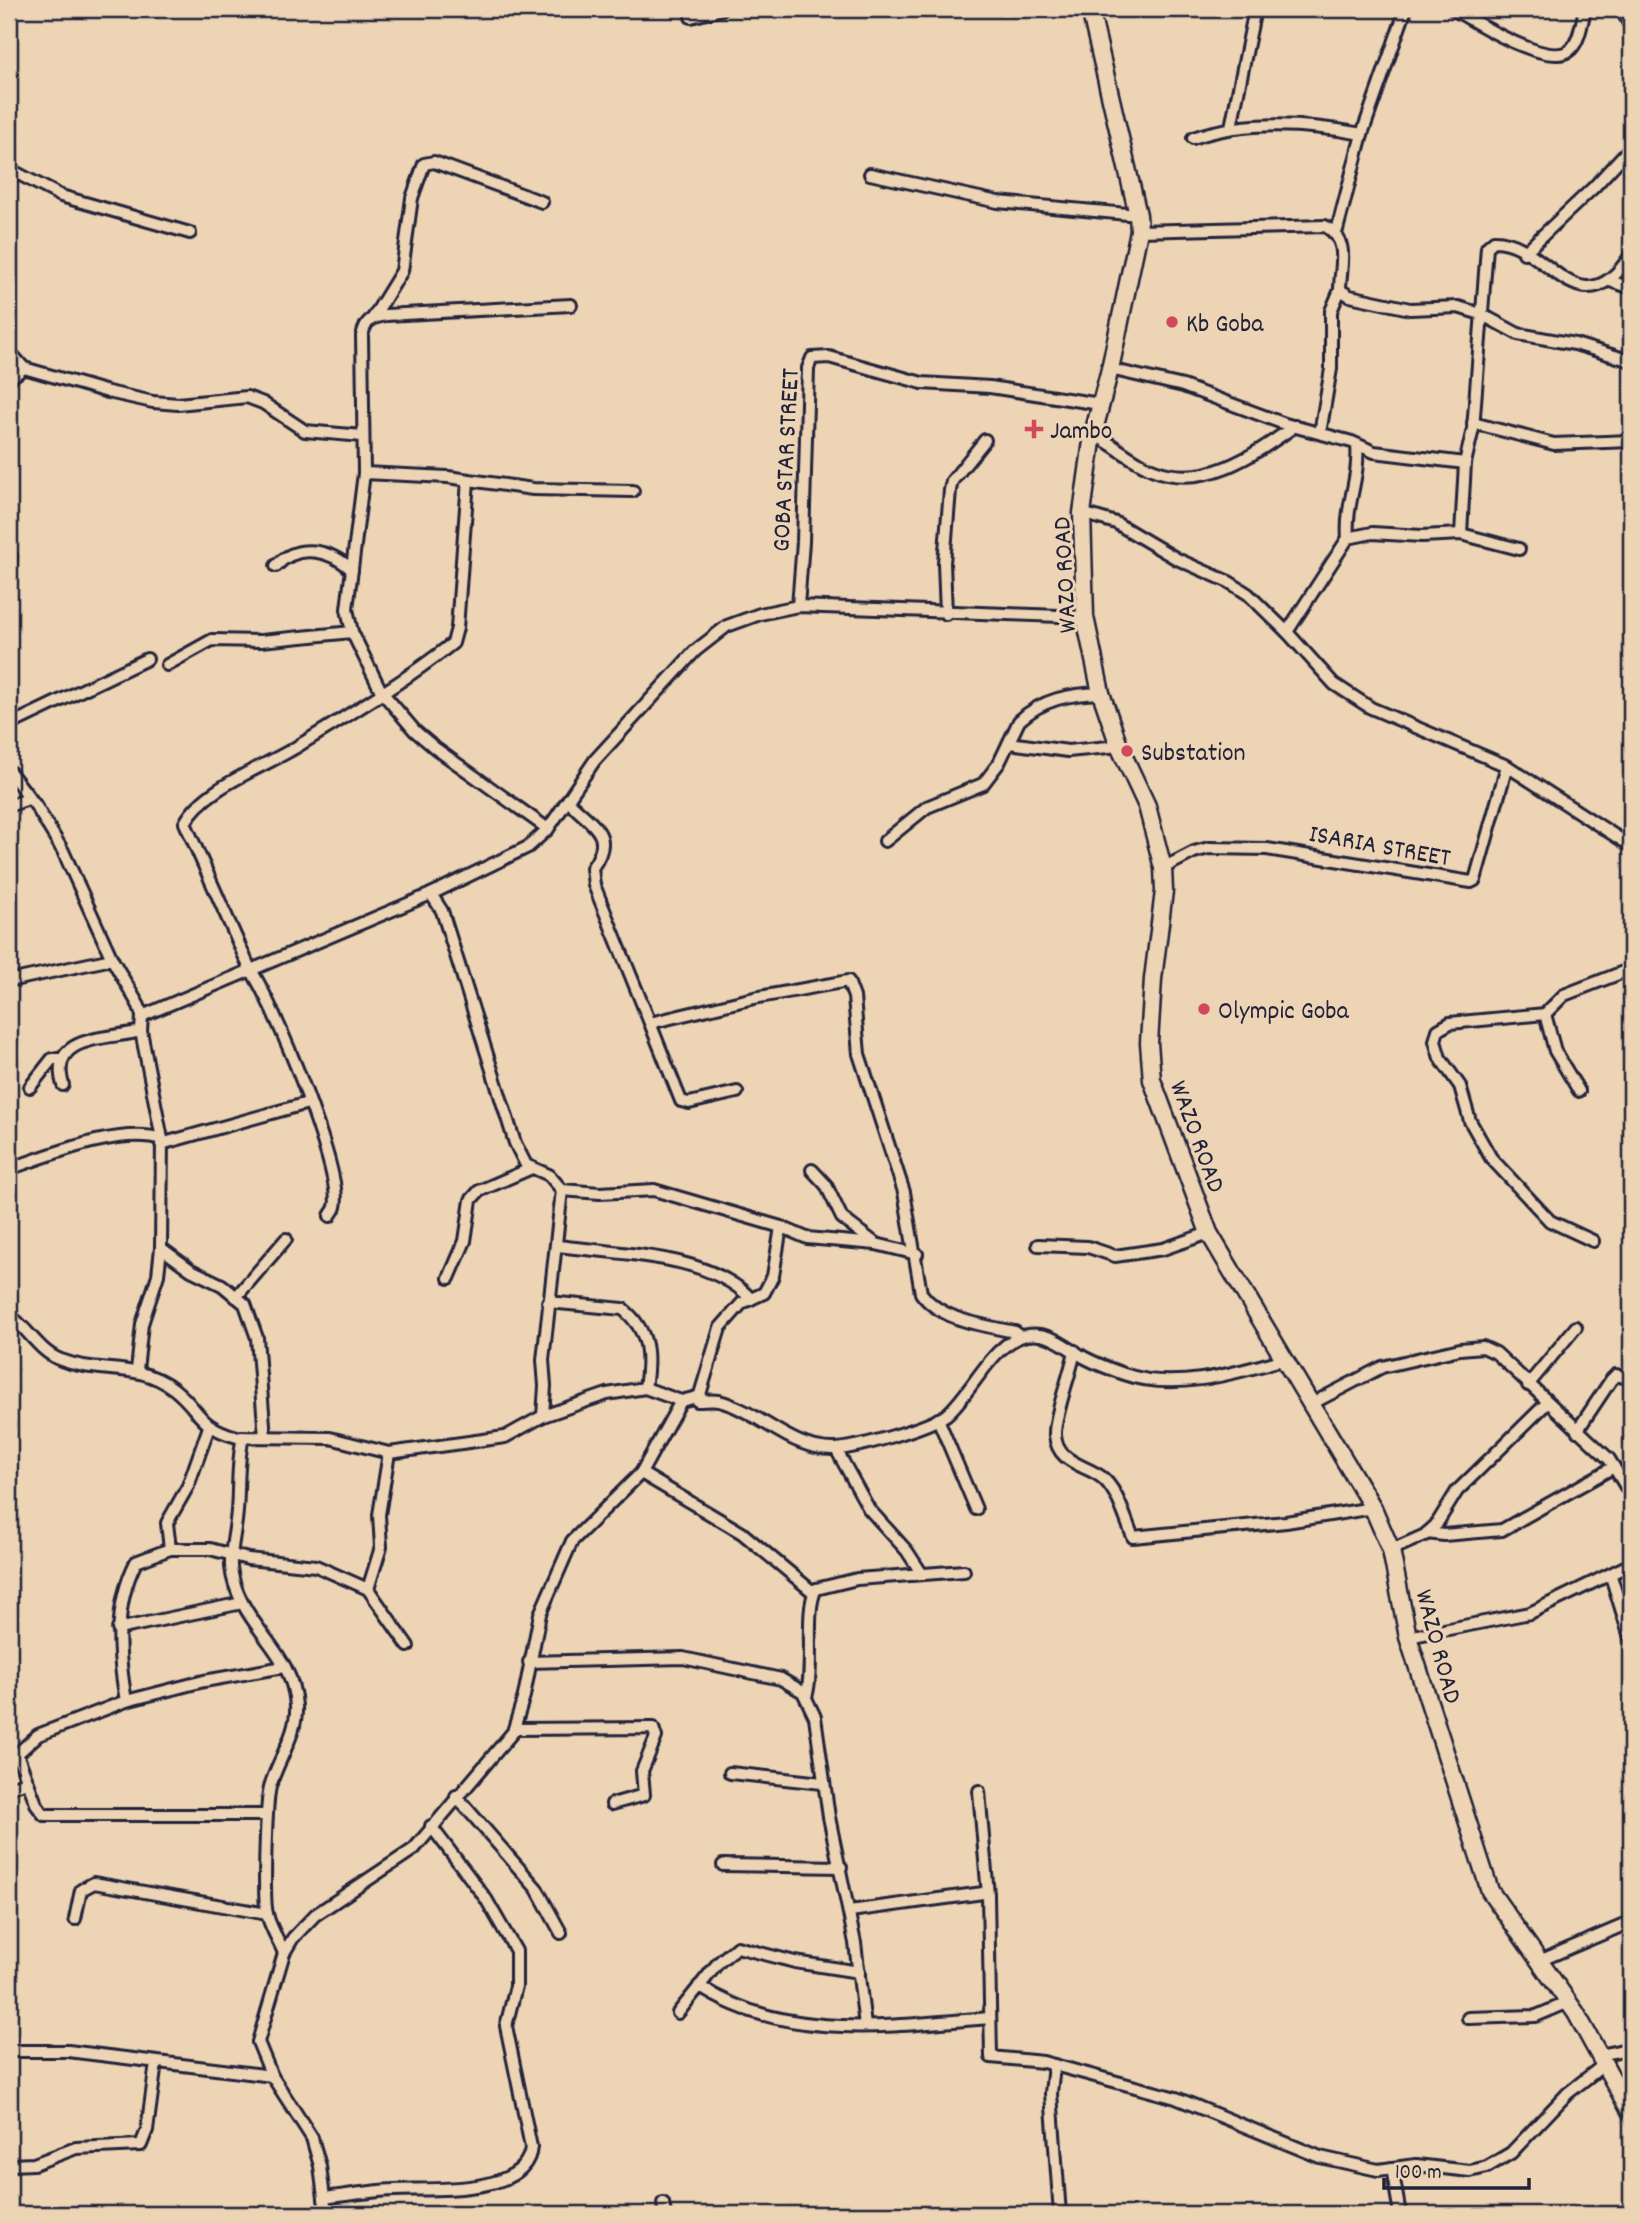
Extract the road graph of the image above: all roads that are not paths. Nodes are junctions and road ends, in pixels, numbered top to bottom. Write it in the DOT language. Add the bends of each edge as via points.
graph roads {
  1 [pos="722,9"];
  2 [pos="1090,9"];
  3 [pos="1255,9"];
  4 [pos="1406,9"];
  5 [pos="1453,9"];
  6 [pos="1586,9"];
  7 [pos="1619,9"];
  8 [pos="1628,9"];
  9 [pos="691,17"];
  10 [pos="1631,27"];
  11 [pos="1231,127"];
  12 [pos="1362,134"];
  13 [pos="1193,138"];
  14 [pos="1631,147"];
  15 [pos="9,169"];
  16 [pos="870,174"];
  17 [pos="542,202"];
  18 [pos="1138,223"];
  19 [pos="1333,230"];
  20 [pos="190,233"];
  21 [pos="1524,253"];
  22 [pos="1631,255"];
  23 [pos="1610,281"];
  24 [pos="1631,288"];
  25 [pos="1340,289"];
  26 [pos="571,305"];
  27 [pos="1481,314"];
  28 [pos="373,317"];
  29 [pos="9,351"];
  30 [pos="1631,361"];
  31 [pos="24,368"];
  32 [pos="1110,369"];
  33 [pos="9,379"];
  34 [pos="1100,404"];
  35 [pos="1473,424"];
  36 [pos="1295,426"];
  37 [pos="1320,433"];
  38 [pos="1093,434"];
  39 [pos="363,436"];
  40 [pos="985,440"];
  41 [pos="1631,441"];
  42 [pos="1357,445"];
  43 [pos="1465,463"];
  44 [pos="364,473"];
  45 [pos="468,481"];
  46 [pos="633,491"];
  47 [pos="1082,513"];
  48 [pos="1461,534"];
  49 [pos="1348,538"];
  50 [pos="1519,549"];
  51 [pos="11,556"];
  52 [pos="276,566"];
  53 [pos="352,570"];
  54 [pos="9,577"];
  55 [pos="798,606"];
  56 [pos="946,614"];
  57 [pos="1085,617"];
  58 [pos="352,632"];
  59 [pos="1287,632"];
  60 [pos="147,659"];
  61 [pos="167,665"];
  62 [pos="381,691"];
  63 [pos="1101,692"];
  64 [pos="9,724"];
  65 [pos="1009,743"];
  66 [pos="1119,746"];
  67 [pos="1507,766"];
  68 [pos="9,771"];
  69 [pos="28,799"];
  70 [pos="569,802"];
  71 [pos="9,806"];
  72 [pos="548,829"];
  73 [pos="885,841"];
  74 [pos="1631,846"];
  75 [pos="1163,868"];
  76 [pos="431,894"];
  77 [pos="112,960"];
  78 [pos="250,969"];
  79 [pos="1631,969"];
  80 [pos="9,981"];
  81 [pos="1545,1014"];
  82 [pos="142,1016"];
  83 [pos="650,1023"];
  84 [pos="141,1031"];
  85 [pos="62,1059"];
  86 [pos="63,1086"];
  87 [pos="30,1087"];
  88 [pos="1579,1091"];
  89 [pos="737,1092"];
  90 [pos="308,1103"];
  91 [pos="161,1142"];
  92 [pos="532,1168"];
  93 [pos="9,1169"];
  94 [pos="812,1170"];
  95 [pos="562,1190"];
  96 [pos="330,1216"];
  97 [pos="781,1227"];
  98 [pos="1209,1233"];
  99 [pos="286,1239"];
  100 [pos="1593,1241"];
  101 [pos="876,1244"];
  102 [pos="1038,1245"];
  103 [pos="558,1246"];
  104 [pos="161,1248"];
  105 [pos="917,1254"];
  106 [pos="449,1278"];
  107 [pos="236,1297"];
  108 [pos="751,1299"];
  109 [pos="548,1301"];
  110 [pos="9,1315"];
  111 [pos="1576,1327"];
  112 [pos="1019,1336"];
  113 [pos="1074,1351"];
  114 [pos="1285,1359"];
  115 [pos="137,1370"];
  116 [pos="1631,1379"];
  117 [pos="1528,1385"];
  118 [pos="645,1388"];
  119 [pos="681,1401"];
  120 [pos="698,1401"];
  121 [pos="1547,1403"];
  122 [pos="1311,1404"];
  123 [pos="542,1416"];
  124 [pos="938,1419"];
  125 [pos="209,1427"];
  126 [pos="1577,1431"];
  127 [pos="243,1437"];
  128 [pos="265,1437"];
  129 [pos="836,1449"];
  130 [pos="388,1453"];
  131 [pos="1614,1467"];
  132 [pos="641,1473"];
  133 [pos="1631,1496"];
  134 [pos="1373,1507"];
  135 [pos="976,1509"];
  136 [pos="1427,1533"];
  137 [pos="170,1549"];
  138 [pos="1391,1550"];
  139 [pos="229,1552"];
  140 [pos="1631,1564"];
  141 [pos="964,1571"];
  142 [pos="922,1574"];
  143 [pos="1612,1576"];
  144 [pos="368,1590"];
  145 [pos="813,1592"];
  146 [pos="242,1603"];
  147 [pos="118,1629"];
  148 [pos="1408,1637"];
  149 [pos="1631,1641"];
  150 [pos="408,1646"];
  151 [pos="529,1662"];
  152 [pos="284,1667"];
  153 [pos="806,1697"];
  154 [pos="126,1701"];
  155 [pos="514,1729"];
  156 [pos="730,1773"];
  157 [pos="27,1782"];
  158 [pos="822,1783"];
  159 [pos="9,1788"];
  160 [pos="979,1791"];
  161 [pos="456,1796"];
  162 [pos="612,1804"];
  163 [pos="267,1815"];
  164 [pos="431,1826"];
  165 [pos="723,1865"];
  166 [pos="841,1867"];
  167 [pos="988,1895"];
  168 [pos="850,1911"];
  169 [pos="267,1914"];
  170 [pos="75,1919"];
  171 [pos="1631,1922"];
  172 [pos="561,1933"];
  173 [pos="284,1953"];
  174 [pos="1539,1961"];
  175 [pos="859,1972"];
  176 [pos="699,1986"];
  177 [pos="1569,2002"];
  178 [pos="678,2013"];
  179 [pos="989,2018"];
  180 [pos="1468,2018"];
  181 [pos="865,2026"];
  182 [pos="1631,2048"];
  183 [pos="9,2051"];
  184 [pos="1603,2059"];
  185 [pos="156,2063"];
  186 [pos="1054,2065"];
  187 [pos="272,2076"];
  188 [pos="1631,2113"];
  189 [pos="9,2165"];
  190 [pos="1392,2168"];
  191 [pos="324,2198"];
  192 [pos="326,2214"];
  193 [pos="1060,2214"];
  194 [pos="1400,2214"];
  1 -- 9 [label="street"];
  2 -- 18 [label="main road, WAZO ROAD"];
  3 -- 11 [label="street"];
  4 -- 12 [label="street"];
  5 -- 6 [label="street" via="1494,33 1555,56 1574,46"];
  7 -- 8 [label="street"];
  7 -- 10 [label="street"];
  11 -- 12 [label="street" via="1326,127"];
  11 -- 13 [label="street"];
  12 -- 19 [label="street" via="1337,230"];
  14 -- 21 [label="street"];
  15 -- 20 [label="street" via="61,196"];
  16 -- 18 [label="street" via="998,202"];
  17 -- 28 [label="street" via="434,162 424,164 412,198 402,271"];
  18 -- 19 [label="street" via="1317,224"];
  18 -- 32 [label="main road, WAZO ROAD"];
  19 -- 25 [label="street" via="1344,253"];
  21 -- 23 [label="street" via="1570,282 1590,287"];
  21 -- 27 [label="street" via="1502,241 1487,247"];
  22 -- 23 [label="street"];
  23 -- 24 [label="street"];
  25 -- 27 [label="street" via="1350,296 1410,309 1458,307"];
  25 -- 37 [label="street" via="1331,311 1331,369"];
  26 -- 28 [label="street"];
  27 -- 30 [label="street" via="1518,334 1575,344"];
  27 -- 35 [label="street"];
  28 -- 39 [label="street" via="365,324 362,337"];
  29 -- 31 [label="street"];
  31 -- 33 [label="street"];
  31 -- 39 [label="street" via="153,402 247,397 305,431"];
  32 -- 34 [label="main road, WAZO ROAD"];
  32 -- 36 [label="street" via="1183,386"];
  34 -- 38 [label="main road, WAZO ROAD"];
  34 -- 55 [label="street, GOBA STAR STREET" via="990,387 922,383 829,357 812,358"];
  35 -- 41 [label="street" via="1554,444"];
  35 -- 43 [label="street"];
  36 -- 37 [label="street"];
  36 -- 38 [label="street" via="1240,463 1176,475 1154,471"];
  37 -- 42 [label="street"];
  38 -- 47 [label="main road, WAZO ROAD"];
  39 -- 44 [label="street"];
  40 -- 56 [label="street" via="952,481 944,563"];
  42 -- 43 [label="street" via="1374,452"];
  42 -- 49 [label="street" via="1357,474 1346,513"];
  43 -- 48 [label="street"];
  44 -- 45 [label="street"];
  44 -- 53 [label="street"];
  45 -- 46 [label="street" via="533,489"];
  45 -- 62 [label="street" via="453,643"];
  47 -- 57 [label="main road, WAZO ROAD"];
  47 -- 59 [label="street" via="1116,523 1177,559 1229,582"];
  48 -- 49 [label="street" via="1372,533"];
  48 -- 50 [label="street"];
  49 -- 59 [label="street"];
  51 -- 54 [label="street"];
  52 -- 53 [label="street" via="294,552 326,552"];
  53 -- 58 [label="street" via="347,609"];
  55 -- 56 [label="street"];
  55 -- 70 [label="street" via="727,626 695,651 595,760"];
  56 -- 57 [label="street"];
  57 -- 63 [label="main road, WAZO ROAD"];
  58 -- 61 [label="street" via="261,641 212,640"];
  58 -- 62 [label="street"];
  59 -- 67 [label="street" via="1334,684 1371,708"];
  60 -- 64 [label="street"];
  62 -- 72 [label="street" via="435,748"];
  62 -- 78 [label="street" via="297,747 206,798 185,823"];
  63 -- 65 [label="street" via="1056,697 1019,721"];
  63 -- 66 [label="main road, WAZO ROAD"];
  65 -- 66 [label="street" via="1068,751"];
  65 -- 73 [label="street" via="983,783 927,807"];
  66 -- 75 [label="main road, WAZO ROAD" via="1147,806"];
  67 -- 74 [label="street"];
  67 -- 75 [label="street, ISARIA STREET" via="1471,882 1267,849 1209,848"];
  68 -- 69 [label="street"];
  69 -- 71 [label="street"];
  69 -- 77 [label="street" via="63,851"];
  70 -- 72 [label="street"];
  70 -- 83 [label="street" via="604,844 592,868 594,885"];
  72 -- 76 [label="street" via="528,848"];
  75 -- 98 [label="main road, WAZO ROAD" via="1149,1043 1152,1080"];
  76 -- 78 [label="street"];
  76 -- 92 [label="street" via="442,911 515,1143"];
  77 -- 80 [label="street"];
  77 -- 82 [label="street"];
  78 -- 82 [label="street"];
  78 -- 90 [label="street" via="264,988"];
  79 -- 81 [label="street" via="1564,996"];
  81 -- 88 [label="street" via="1555,1051"];
  81 -- 100 [label="street" via="1450,1023 1438,1030 1435,1041 1491,1158 1550,1221"];
  82 -- 84 [label="street"];
  83 -- 89 [label="street" via="681,1101"];
  83 -- 105 [label="street" via="848,981 854,997 857,1046 904,1192"];
  84 -- 85 [label="street" via="78,1043"];
  84 -- 91 [label="street"];
  85 -- 86 [label="street"];
  85 -- 87 [label="street" via="52,1059"];
  90 -- 91 [label="street"];
  90 -- 96 [label="street" via="325,1146 335,1192"];
  91 -- 93 [label="street" via="143,1136 114,1139"];
  91 -- 104 [label="street"];
  92 -- 95 [label="street" via="549,1175"];
  92 -- 106 [label="street" via="479,1191 471,1200 465,1241"];
  94 -- 101 [label="street" via="826,1185 842,1218"];
  95 -- 97 [label="street" via="654,1190"];
  95 -- 103 [label="street"];
  97 -- 101 [label="street" via="821,1241"];
  97 -- 108 [label="street" via="772,1276 764,1293"];
  98 -- 102 [label="street" via="1163,1249 1115,1256 1088,1247"];
  98 -- 114 [label="main road, WAZO ROAD"];
  99 -- 107 [label="street"];
  101 -- 105 [label="street"];
  103 -- 108 [label="street" via="671,1261 738,1284"];
  103 -- 109 [label="street"];
  104 -- 107 [label="street"];
  104 -- 115 [label="street" via="158,1275 142,1324"];
  105 -- 112 [label="street" via="920,1293 929,1305"];
  107 -- 128 [label="street" via="245,1304 257,1338"];
  108 -- 120 [label="street" via="720,1328"];
  109 -- 118 [label="street" via="623,1309 633,1317 643,1330 650,1359"];
  109 -- 123 [label="street"];
  110 -- 115 [label="street" via="57,1359"];
  111 -- 117 [label="street"];
  112 -- 113 [label="street" via="1042,1335"];
  112 -- 124 [label="street" via="1007,1343"];
  113 -- 114 [label="street" via="1125,1375 1161,1382 1239,1372"];
  113 -- 134 [label="street" via="1054,1432 1057,1447 1068,1461 1109,1483 1133,1537 1286,1522"];
  114 -- 122 [label="main road, WAZO ROAD"];
  115 -- 125 [label="street" via="175,1390"];
  116 -- 126 [label="street" via="1616,1375"];
  117 -- 121 [label="street"];
  117 -- 122 [label="street" via="1496,1353 1483,1347 1382,1367"];
  118 -- 119 [label="street"];
  118 -- 123 [label="street" via="607,1394"];
  119 -- 120 [label="street" via="697,1397"];
  119 -- 132 [label="street"];
  120 -- 129 [label="street" via="719,1401 803,1445"];
  121 -- 126 [label="street"];
  121 -- 136 [label="street" via="1457,1491 1443,1518"];
  122 -- 134 [label="main road, WAZO ROAD"];
  123 -- 130 [label="street" via="505,1437"];
  124 -- 129 [label="street" via="862,1446"];
  124 -- 135 [label="street"];
  125 -- 127 [label="street"];
  125 -- 137 [label="street" via="188,1486 167,1522"];
  126 -- 131 [label="street"];
  127 -- 128 [label="street"];
  127 -- 139 [label="street"];
  128 -- 130 [label="street" via="330,1438"];
  129 -- 142 [label="street" via="870,1509"];
  130 -- 144 [label="street" via="379,1516 381,1547"];
  131 -- 133 [label="street"];
  131 -- 136 [label="street" via="1502,1530"];
  132 -- 145 [label="street" via="742,1533"];
  132 -- 151 [label="street" via="564,1553 540,1614"];
  134 -- 138 [label="main road, WAZO ROAD"];
  136 -- 138 [label="street"];
  137 -- 139 [label="street"];
  137 -- 147 [label="street" via="136,1563 123,1597"];
  138 -- 148 [label="main road, WAZO ROAD"];
  139 -- 144 [label="street" via="248,1559 316,1566"];
  139 -- 146 [label="street"];
  140 -- 143 [label="street"];
  141 -- 142 [label="street"];
  142 -- 145 [label="street" via="857,1578"];
  143 -- 148 [label="street" via="1530,1613"];
  143 -- 149 [label="street"];
  144 -- 150 [label="street"];
  145 -- 153 [label="street" via="811,1680"];
  146 -- 147 [label="street"];
  146 -- 152 [label="street"];
  147 -- 154 [label="street"];
  148 -- 174 [label="main road, WAZO ROAD" via="1488,1886"];
  151 -- 153 [label="street" via="683,1658 781,1679"];
  151 -- 155 [label="street"];
  152 -- 154 [label="street"];
  152 -- 163 [label="street" via="294,1689 296,1711 270,1785"];
  153 -- 158 [label="street" via="815,1717"];
  154 -- 157 [label="street" via="25,1744 17,1754"];
  155 -- 161 [label="street"];
  155 -- 162 [label="street" via="653,1728 656,1737 642,1772 643,1795"];
  156 -- 158 [label="street"];
  157 -- 159 [label="street"];
  157 -- 163 [label="street" via="46,1815"];
  158 -- 166 [label="street"];
  160 -- 167 [label="street"];
  161 -- 164 [label="street"];
  161 -- 172 [label="street" via="537,1889"];
  163 -- 169 [label="street"];
  164 -- 173 [label="street" via="414,1849 391,1867 315,1915"];
  164 -- 191 [label="street" via="485,1899 516,1951 516,1986 506,2026 530,2157 512,2174 471,2187"];
  165 -- 166 [label="street"];
  166 -- 168 [label="street"];
  167 -- 168 [label="street"];
  167 -- 179 [label="street"];
  168 -- 175 [label="street"];
  169 -- 170 [label="street" via="94,1883 81,1890"];
  169 -- 173 [label="street"];
  171 -- 174 [label="street"];
  173 -- 187 [label="street" via="258,2039"];
  174 -- 177 [label="main road, WAZO ROAD"];
  175 -- 176 [label="street" via="737,1947"];
  175 -- 181 [label="street"];
  176 -- 178 [label="street"];
  176 -- 181 [label="street" via="745,2010 775,2019"];
  177 -- 180 [label="street" via="1536,2016"];
  177 -- 184 [label="main road, WAZO ROAD"];
  179 -- 181 [label="street"];
  179 -- 186 [label="street" via="991,2057"];
  182 -- 184 [label="street"];
  183 -- 185 [label="street" via="68,2051"];
  184 -- 188 [label="main road, WAZO ROAD"];
  184 -- 190 [label="street" via="1511,2153 1487,2167 1473,2171 1416,2165"];
  185 -- 187 [label="street"];
  185 -- 189 [label="street" via="141,2145 76,2148 34,2164"];
  186 -- 190 [label="street" via="1176,2098 1311,2155 1372,2169"];
  186 -- 193 [label="street" via="1051,2093"];
  187 -- 191 [label="street" via="312,2138"];
  190 -- 194 [label="street"];
  191 -- 192 [label="street"];
}
